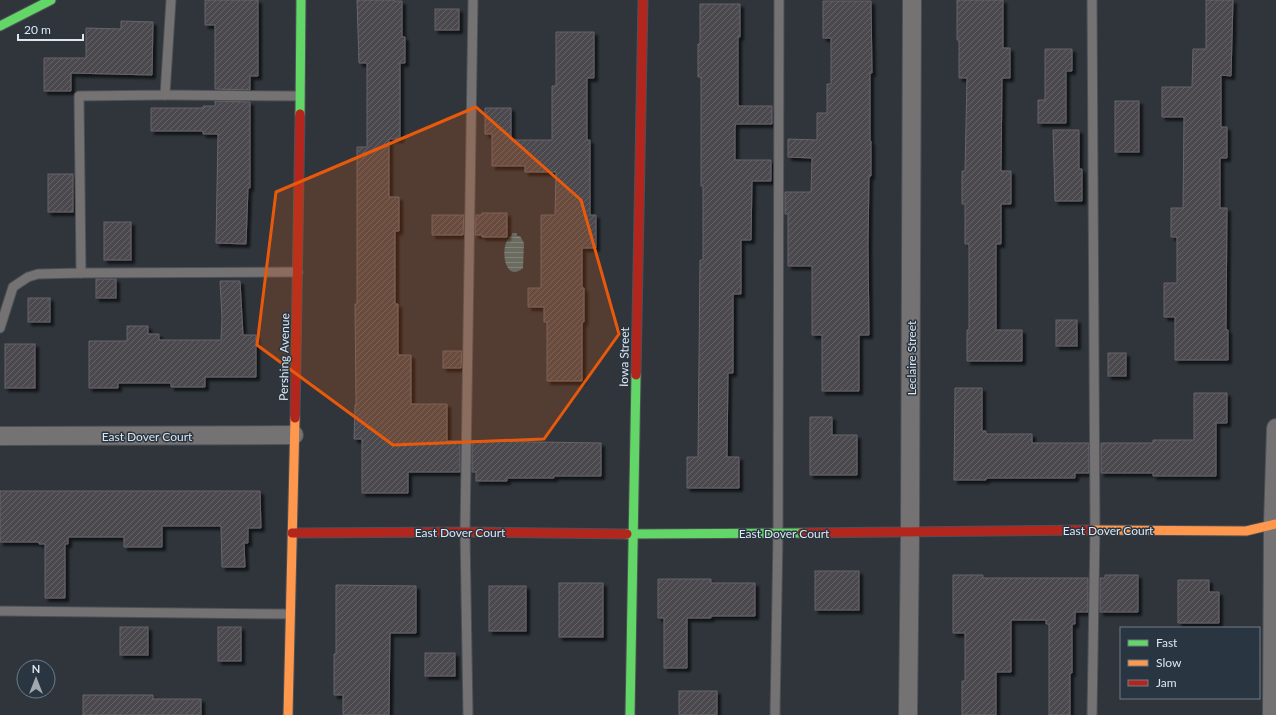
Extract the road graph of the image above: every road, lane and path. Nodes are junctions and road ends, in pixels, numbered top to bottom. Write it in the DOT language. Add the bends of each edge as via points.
graph roads {
  1 [pos="51,0"];
  2 [pos="171,0"];
  3 [pos="301,0"];
  4 [pos="473,0"];
  5 [pos="643,0"];
  6 [pos="779,0"];
  7 [pos="912,0"];
  8 [pos="1092,0"];
  9 [pos="1,25"];
  10 [pos="165,94"];
  11 [pos="300,96"];
  12 [pos="298,272"];
  13 [pos="81,273"];
  14 [pos="0,328"];
  15 [pos="1276,428"];
  16 [pos="294,435"];
  17 [pos="0,436"];
  18 [pos="1274,524"];
  19 [pos="1095,530"];
  20 [pos="465,532"];
  21 [pos="778,532"];
  22 [pos="910,532"];
  23 [pos="292,533"];
  24 [pos="633,534"];
  25 [pos="0,611"];
  26 [pos="290,614"];
  27 [pos="288,715"];
  28 [pos="468,715"];
  29 [pos="630,715"];
  30 [pos="775,715"];
  31 [pos="908,715"];
  32 [pos="1092,715"];
  33 [pos="1272,715"];
  1 -- 9 [label="street"];
  2 -- 10 [label="lane"];
  3 -- 11 [label="street, Pershing Avenue"];
  4 -- 20 [label="lane"];
  5 -- 24 [label="street, Iowa Street"];
  6 -- 21 [label="lane"];
  7 -- 22 [label="street, Leclaire Street"];
  8 -- 19 [label="lane"];
  10 -- 11 [label="lane"];
  10 -- 13 [label="lane" via="79,96"];
  11 -- 12 [label="street, Pershing Avenue"];
  12 -- 13 [label="lane"];
  12 -- 16 [label="street, Pershing Avenue"];
  13 -- 14 [label="lane" via="38,274 13,287"];
  15 -- 18 [label="street"];
  16 -- 17 [label="street, East Dover Court"];
  16 -- 23 [label="street, Pershing Avenue"];
  18 -- 19 [label="street, East Dover Court" via="1246,531"];
  18 -- 33 [label="street"];
  19 -- 22 [label="street, East Dover Court"];
  19 -- 32 [label="lane"];
  20 -- 23 [label="street, East Dover Court"];
  20 -- 24 [label="street, East Dover Court"];
  20 -- 28 [label="lane"];
  21 -- 22 [label="street, East Dover Court"];
  21 -- 24 [label="street, East Dover Court"];
  21 -- 30 [label="lane"];
  22 -- 31 [label="street, Leclaire Street"];
  23 -- 26 [label="street, Pershing Avenue"];
  24 -- 29 [label="street, Iowa Street"];
  25 -- 26 [label="lane"];
  26 -- 27 [label="street, Pershing Avenue"];
}
